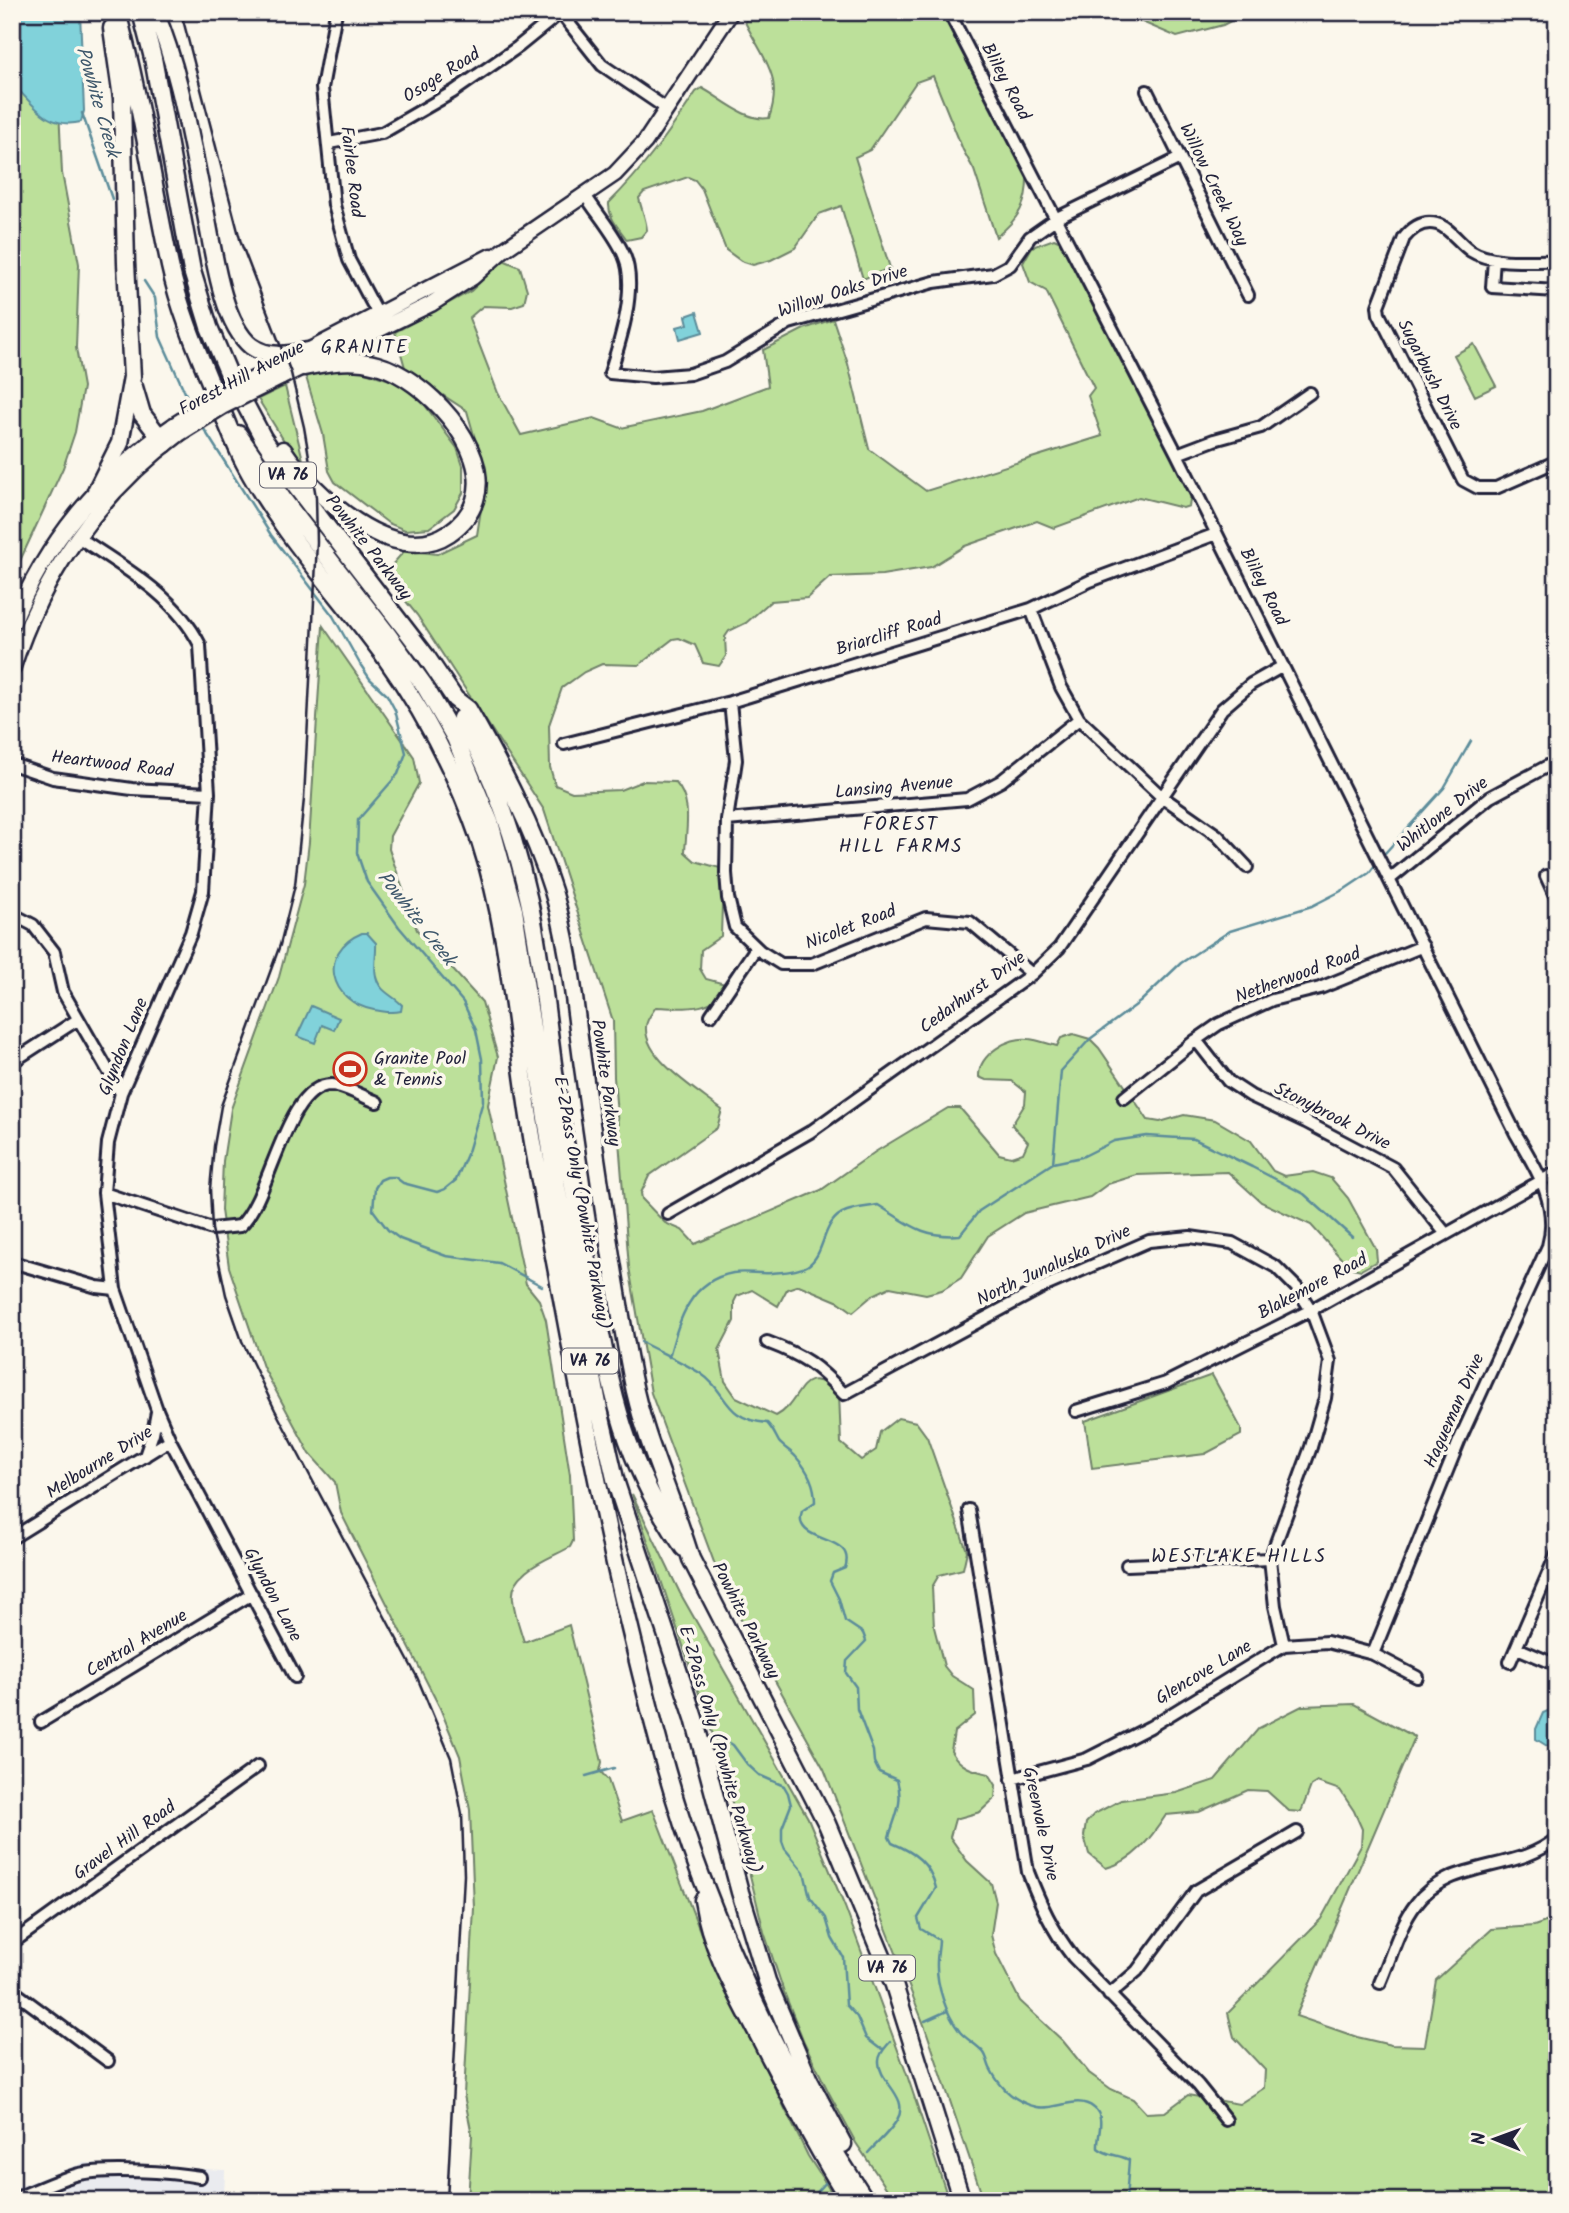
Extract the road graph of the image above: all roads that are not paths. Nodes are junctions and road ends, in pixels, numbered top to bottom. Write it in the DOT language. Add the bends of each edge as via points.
graph roads {
  1 [pos="110,12"];
  2 [pos="117,12"];
  3 [pos="141,12"];
  4 [pos="155,12"];
  5 [pos="336,12"];
  6 [pos="560,12"];
  7 [pos="731,12"];
  8 [pos="949,12"];
  9 [pos="1147,91"];
  10 [pos="667,108"];
  11 [pos="329,143"];
  12 [pos="1180,158"];
  13 [pos="585,195"];
  14 [pos="1057,218"];
  15 [pos="1494,259"];
  16 [pos="1557,261"];
  17 [pos="192,271"];
  18 [pos="1557,290"];
  19 [pos="1248,295"];
  20 [pos="382,322"];
  21 [pos="306,359"];
  22 [pos="132,377"];
  23 [pos="1310,393"];
  24 [pos="224,415"];
  25 [pos="162,440"];
  26 [pos="1177,454"];
  27 [pos="1557,461"];
  28 [pos="96,491"];
  29 [pos="1216,534"];
  30 [pos="78,537"];
  31 [pos="1031,609"];
  32 [pos="12,625"];
  33 [pos="1283,666"];
  34 [pos="12,670"];
  35 [pos="455,699"];
  36 [pos="730,702"];
  37 [pos="1079,719"];
  38 [pos="564,744"];
  39 [pos="1557,761"];
  40 [pos="12,764"];
  41 [pos="209,793"];
  42 [pos="1161,796"];
  43 [pos="727,820"];
  44 [pos="1247,867"];
  45 [pos="1546,876"];
  46 [pos="1390,879"];
  47 [pos="1557,900"];
  48 [pos="12,914"];
  49 [pos="1423,947"];
  50 [pos="756,948"];
  51 [pos="1032,974"];
  52 [pos="711,1015"];
  53 [pos="77,1020"];
  54 [pos="1196,1040"];
  55 [pos="12,1062"];
  56 [pos="121,1093"];
  57 [pos="1124,1098"];
  58 [pos="377,1102"];
  59 [pos="1557,1172"];
  60 [pos="1542,1179"];
  61 [pos="104,1193"];
  62 [pos="668,1214"];
  63 [pos="1446,1234"];
  64 [pos="12,1262"];
  65 [pos="115,1289"];
  66 [pos="1311,1310"];
  67 [pos="767,1342"];
  68 [pos="158,1410"];
  69 [pos="1076,1411"];
  70 [pos="170,1440"];
  71 [pos="145,1456"];
  72 [pos="969,1510"];
  73 [pos="12,1538"];
  74 [pos="1557,1553"];
  75 [pos="691,1559"];
  76 [pos="1270,1559"];
  77 [pos="1127,1565"];
  78 [pos="252,1594"];
  79 [pos="1284,1645"];
  80 [pos="1517,1648"];
  81 [pos="1373,1654"];
  82 [pos="1510,1662"];
  83 [pos="1557,1665"];
  84 [pos="295,1677"];
  85 [pos="1417,1677"];
  86 [pos="41,1722"];
  87 [pos="258,1766"];
  88 [pos="1012,1779"];
  89 [pos="1297,1832"];
  90 [pos="1557,1839"];
  91 [pos="699,1870"];
  92 [pos="12,1943"];
  93 [pos="1380,1983"];
  94 [pos="12,1990"];
  95 [pos="1109,1995"];
  96 [pos="108,2061"];
  97 [pos="1226,2120"];
  98 [pos="948,2157"];
  99 [pos="200,2176"];
  100 [pos="12,2200"];
  101 [pos="850,2201"];
  102 [pos="866,2201"];
  103 [pos="878,2201"];
  104 [pos="962,2201"];
  105 [pos="972,2201"];
  1 -- 22 [label="highway" via="121,98"];
  2 -- 24 [label="highway, VA 76" via="178,298"];
  3 -- 17 [label="highway, Powhite Parkway / VA 76"];
  4 -- 21 [label="highway" via="180,93 216,268 230,313 255,348"];
  5 -- 11 [label="street, Fairlee Road" via="322,88"];
  6 -- 10 [label="street" via="602,65"];
  6 -- 11 [label="street, Osoge Road" via="453,92 382,133"];
  7 -- 10 [label="main road, Forest Hill Avenue"];
  8 -- 14 [label="street, Bliley Road"];
  9 -- 12 [label="street, Willow Creek Way"];
  10 -- 13 [label="main road, Forest Hill Avenue" via="631,159"];
  11 -- 20 [label="street, Fairlee Road" via="334,205 349,260"];
  12 -- 14 [label="street"];
  12 -- 19 [label="street, Willow Creek Way"];
  13 -- 14 [label="street, Willow Oaks Drive" via="625,256 629,280 621,339 610,373 653,377 690,374 725,362 789,323 934,282 993,274 1010,265 1030,237"];
  13 -- 20 [label="main road, Forest Hill Avenue"];
  14 -- 26 [label="street, Bliley Road"];
  15 -- 16 [label="street"];
  15 -- 18 [label="street" via="1492,287"];
  15 -- 27 [label="street, Sugarbush Drive" via="1472,252 1439,224 1424,223 1404,238 1379,314 1463,480 1478,488 1496,488"];
  17 -- 21 [label="highway" via="271,431 292,463 326,499 361,524 402,541 437,539 460,524 475,498 477,463 430,396 395,372 368,363"];
  17 -- 35 [label="highway, Powhite Parkway / VA 76" via="220,355 263,438"];
  20 -- 21 [label="main road, Forest Hill Avenue"];
  21 -- 25 [label="main road, Forest Hill Avenue, bridge"];
  22 -- 25 [label="highway" via="142,414"];
  22 -- 28 [label="highway" via="120,443"];
  23 -- 26 [label="street" via="1261,427"];
  24 -- 91 [label="highway, VA 76" via="271,508 417,705 451,769 480,843 502,929 533,1142 609,1537 648,1697"];
  24 -- 103 [label="highway, E-ZPass Only (Powhite Parkway) / VA 76" via="419,677 454,738 490,822 516,920 556,1183 617,1483 694,1718 767,1982 809,2080"];
  25 -- 28 [label="main road, Forest Hill Avenue"];
  25 -- 30 [label="main road, Forest Hill Avenue"];
  26 -- 29 [label="street, Bliley Road"];
  28 -- 32 [label="main road, Forest Hill Avenue" via="53,544"];
  29 -- 31 [label="street, Briarcliff Road" via="1090,581"];
  29 -- 33 [label="street, Bliley Road"];
  30 -- 34 [label="main road, Forest Hill Avenue" via="44,590"];
  30 -- 41 [label="street, Glyndon Lane" via="167,599 195,634 200,645"];
  31 -- 36 [label="street, Briarcliff Road"];
  31 -- 37 [label="street" via="1061,687"];
  33 -- 42 [label="street, Cedarhurst Drive" via="1251,684 1222,709"];
  33 -- 46 [label="street, Bliley Road"];
  35 -- 75 [label="highway, E-ZPass Only (Powhite Parkway) / VA 76" via="498,798 529,902 565,1143 617,1409 656,1506"];
  35 -- 75 [label="highway, Powhite Parkway / VA 76" via="468,709 492,753 527,823 553,892 634,1385 651,1449"];
  36 -- 38 [label="street, Briarcliff Road"];
  36 -- 43 [label="street, Nicolet Road" via="736,760"];
  37 -- 42 [label="street"];
  37 -- 43 [label="street, Lansing Avenue" via="1001,780 967,799"];
  39 -- 46 [label="street, Whitlone Drive" via="1490,797"];
  40 -- 41 [label="street, Heartwood Road" via="53,778"];
  41 -- 56 [label="street, Glyndon Lane" via="203,891 194,923"];
  42 -- 44 [label="street" via="1217,835"];
  42 -- 51 [label="street, Cedarhurst Drive" via="1059,948"];
  43 -- 50 [label="street, Nicolet Road" via="726,873 734,927"];
  45 -- 47 [label="street"];
  46 -- 49 [label="street, Bliley Road"];
  48 -- 53 [label="street" via="33,925 54,953 63,992"];
  49 -- 54 [label="street, Netherwood Road" via="1320,988 1272,1000"];
  49 -- 60 [label="street, Bliley Road"];
  50 -- 51 [label="street, Nicolet Road" via="781,964 813,964 926,918 971,922"];
  50 -- 52 [label="street"];
  51 -- 62 [label="street, Cedarhurst Drive" via="810,1132"];
  53 -- 55 [label="street"];
  53 -- 56 [label="street"];
  54 -- 57 [label="street, Netherwood Road"];
  54 -- 63 [label="street, Stonybrook Drive" via="1228,1081 1251,1096 1393,1168"];
  56 -- 61 [label="street, Glyndon Lane" via="108,1143"];
  58 -- 61 [label="street" via="333,1085 316,1088 287,1130 255,1208 240,1226 212,1229"];
  59 -- 60 [label="street, Blakemore Road"];
  60 -- 63 [label="street, Blakemore Road"];
  60 -- 81 [label="street, Hagueman Drive" via="1552,1222 1548,1246 1460,1439"];
  61 -- 65 [label="street, Glyndon Lane"];
  63 -- 66 [label="street, Blakemore Road"];
  64 -- 65 [label="street"];
  65 -- 68 [label="street, Glyndon Lane"];
  66 -- 67 [label="street, North Junaluska Drive" via="1276,1267 1232,1243 1190,1237 1149,1241 1043,1287 844,1394 818,1366"];
  66 -- 69 [label="street, Blakemore Road" via="1166,1383"];
  66 -- 76 [label="street, North Junaluska Drive" via="1330,1361 1325,1398"];
  68 -- 70 [label="street, Glyndon Lane"];
  68 -- 71 [label="street"];
  70 -- 71 [label="street, Melbourne Drive"];
  70 -- 78 [label="street, Glyndon Lane"];
  71 -- 73 [label="street, Melbourne Drive"];
  72 -- 88 [label="street, Greenvale Drive"];
  74 -- 80 [label="street"];
  75 -- 98 [label="highway, Powhite Parkway / VA 76" via="846,1867 897,1996"];
  76 -- 77 [label="street"];
  76 -- 79 [label="street"];
  78 -- 84 [label="street, Glyndon Lane"];
  78 -- 86 [label="street, Central Avenue"];
  79 -- 81 [label="street, Glencove Lane" via="1326,1642"];
  79 -- 88 [label="street, Glencove Lane" via="1150,1727 1087,1759"];
  80 -- 82 [label="street"];
  80 -- 83 [label="street"];
  81 -- 85 [label="street, Glencove Lane"];
  87 -- 92 [label="street, Gravel Hill Road"];
  88 -- 95 [label="street, Greenvale Drive" via="1028,1872 1042,1908 1057,1936"];
  89 -- 95 [label="street" via="1196,1891 1137,1971"];
  90 -- 93 [label="street" via="1530,1855 1450,1878 1429,1891 1412,1910"];
  91 -- 101 [label="highway" via="707,1924 716,1948"];
  91 -- 102 [label="highway, VA 76" via="769,2031"];
  94 -- 96 [label="street"];
  95 -- 97 [label="street, Greenvale Drive"];
  98 -- 104 [label="highway, Powhite Parkway / VA 76"];
  98 -- 105 [label="highway"];
  99 -- 100 [label="street" via="90,2172"];
}
